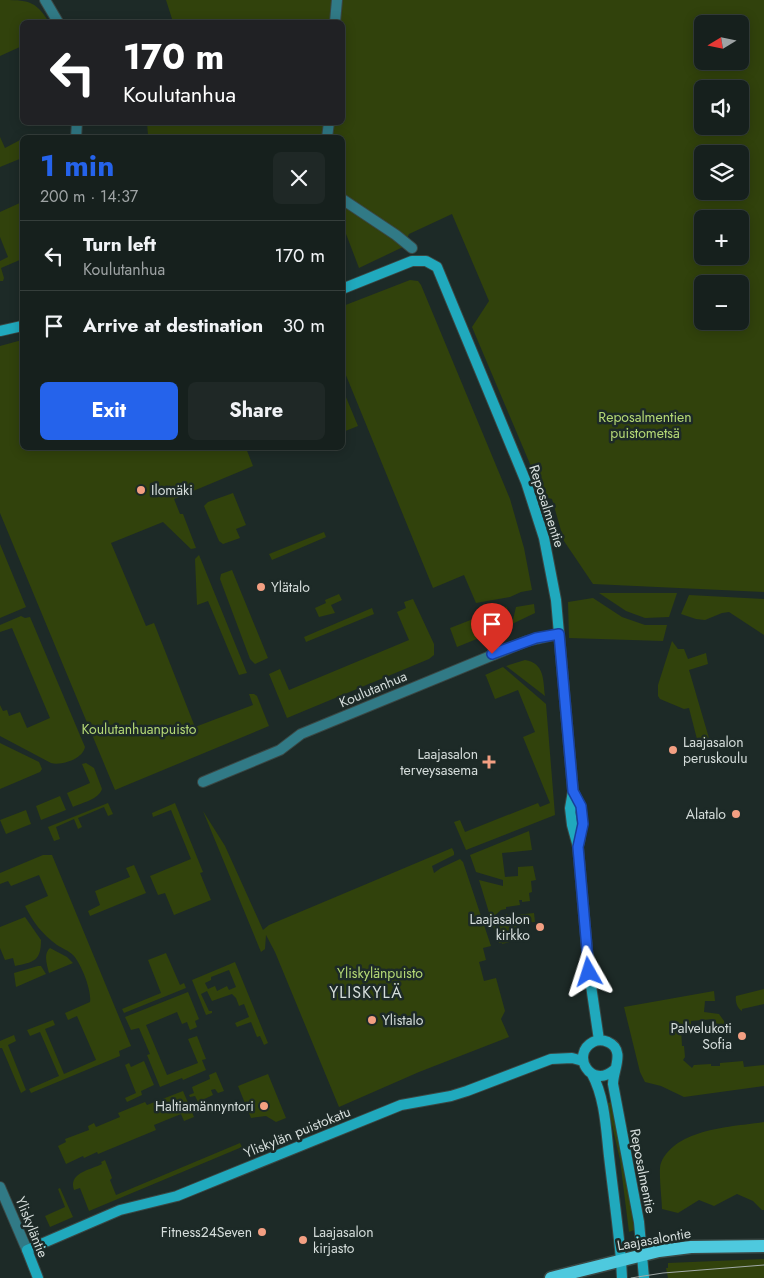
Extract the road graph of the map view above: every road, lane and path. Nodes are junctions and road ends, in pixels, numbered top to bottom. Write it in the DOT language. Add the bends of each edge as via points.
graph roads {
  1 [pos="45,0"];
  2 [pos="337,0"];
  3 [pos="57,20"];
  4 [pos="335,20"];
  5 [pos="345,201"];
  6 [pos="412,248"];
  7 [pos="345,288"];
  8 [pos="20,326"];
  9 [pos="0,331"];
  10 [pos="559,634"];
  11 [pos="203,782"];
  12 [pos="599,1040"];
  13 [pos="583,1061"];
  14 [pos="614,1070"];
  15 [pos="592,1074"];
  16 [pos="0,1187"];
  17 [pos="764,1246"];
  18 [pos="26,1250"];
  19 [pos="642,1255"];
  20 [pos="621,1260"];
  21 [pos="38,1278"];
  22 [pos="551,1278"];
  23 [pos="622,1278"];
  24 [pos="644,1278"];
  1 -- 3 [label="street"];
  2 -- 4 [label="street"];
  5 -- 6 [label="street"];
  7 -- 10 [label="street, Reposalmentie" via="417,260 431,263 440,272 526,482 551,566"];
  8 -- 9 [label="street"];
  10 -- 11 [label="street, Koulutanhua" via="527,641 455,669 302,734 280,750"];
  10 -- 12 [label="street, Reposalmentie" via="573,791 570,808 578,847 589,972"];
  12 -- 13 [label="street" via="586,1047"];
  12 -- 14 [label="street" via="611,1044 617,1052 618,1063"];
  13 -- 15 [label="street"];
  13 -- 18 [label="street, Yliskylän puistokatu" via="551,1059 451,1096 400,1105 177,1196 120,1210"];
  14 -- 15 [label="street" via="604,1076"];
  14 -- 19 [label="street, Reposalmentie"];
  15 -- 20 [label="street, Reposalmentie" via="602,1106"];
  16 -- 18 [label="street, Yliskyläntie"];
  17 -- 19 [label="main road, Laajasalontie" via="690,1247"];
  18 -- 21 [label="street, Yliskyläntie"];
  19 -- 20 [label="main road, Laajasalontie"];
  19 -- 24 [label="street, Reposalmentie"];
  20 -- 22 [label="main road, Laajasalontie"];
  20 -- 23 [label="street, Reposalmentie"];
}
